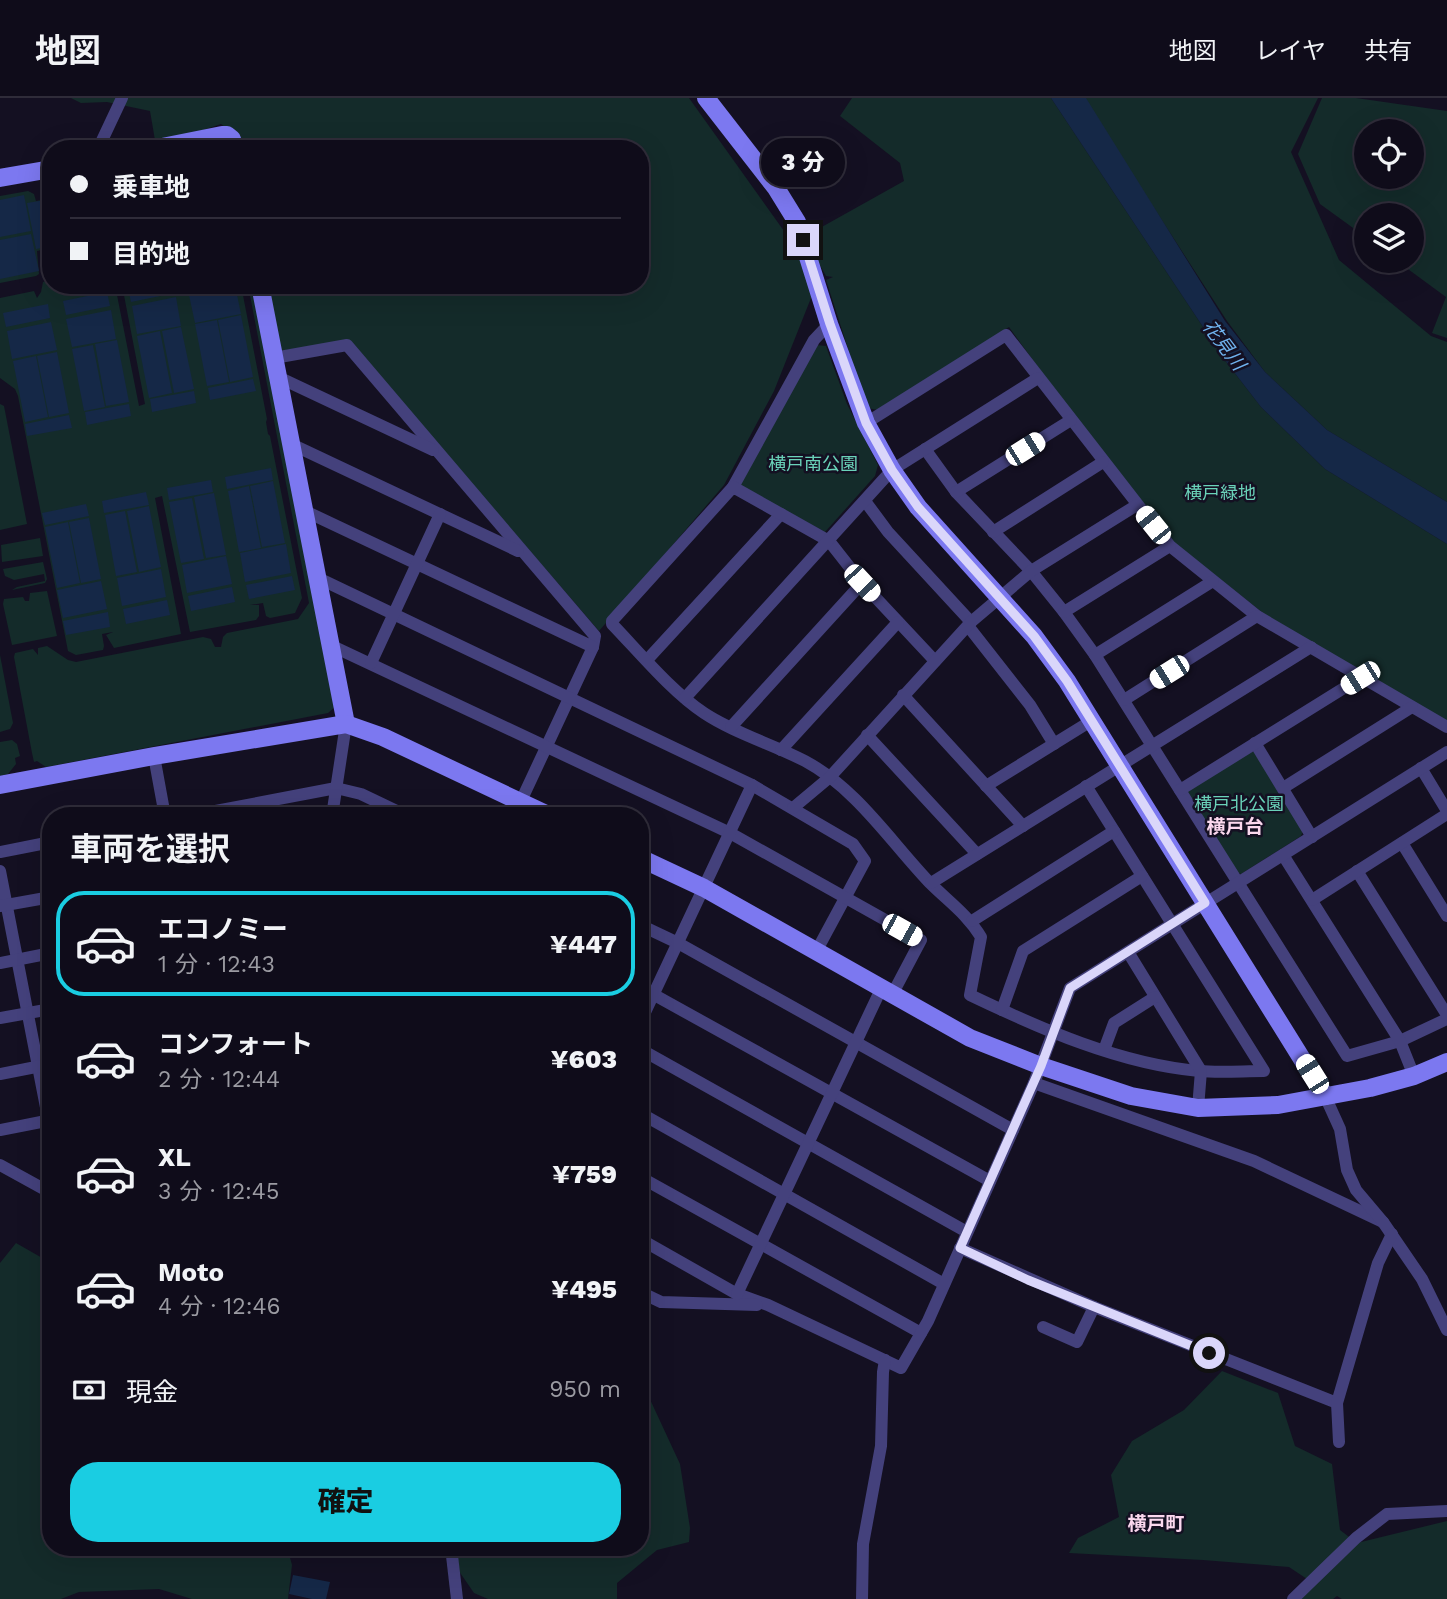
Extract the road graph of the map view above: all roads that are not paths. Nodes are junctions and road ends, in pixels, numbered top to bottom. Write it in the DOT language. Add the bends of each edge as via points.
graph roads {
  1 [pos="122,98"];
  2 [pos="706,98"];
  3 [pos="102,140"];
  4 [pos="197,140"];
  5 [pos="232,140"];
  6 [pos="42,171"];
  7 [pos="0,178"];
  8 [pos="262,294"];
  9 [pos="830,324"];
  10 [pos="274,358"];
  11 [pos="278,377"];
  12 [pos="1038,378"];
  13 [pos="1071,420"];
  14 [pos="866,423"];
  15 [pos="291,444"];
  16 [pos="925,449"];
  17 [pos="439,453"];
  18 [pos="1103,462"];
  19 [pos="892,470"];
  20 [pos="733,487"];
  21 [pos="956,492"];
  22 [pos="865,501"];
  23 [pos="1137,505"];
  24 [pos="305,511"];
  25 [pos="440,514"];
  26 [pos="781,514"];
  27 [pos="993,532"];
  28 [pos="829,541"];
  29 [pos="1170,546"];
  30 [pos="524,554"];
  31 [pos="417,564"];
  32 [pos="1031,571"];
  33 [pos="318,578"];
  34 [pos="1213,581"];
  35 [pos="862,583"];
  36 [pos="1001,596"];
  37 [pos="1064,612"];
  38 [pos="393,615"];
  39 [pos="1257,616"];
  40 [pos="898,622"];
  41 [pos="969,624"];
  42 [pos="330,645"];
  43 [pos="593,647"];
  44 [pos="1311,647"];
  45 [pos="1095,655"];
  46 [pos="647,660"];
  47 [pos="935,661"];
  48 [pos="371,663"];
  49 [pos="1360,678"];
  50 [pos="903,695"];
  51 [pos="569,698"];
  52 [pos="685,698"];
  53 [pos="1124,700"];
  54 [pos="1412,707"];
  55 [pos="1091,720"];
  56 [pos="346,724"];
  57 [pos="731,727"];
  58 [pos="1447,727"];
  59 [pos="867,735"];
  60 [pos="1255,743"];
  61 [pos="1054,744"];
  62 [pos="1153,745"];
  63 [pos="546,747"];
  64 [pos="782,750"];
  65 [pos="1447,752"];
  66 [pos="154,756"];
  67 [pos="1119,765"];
  68 [pos="1421,768"];
  69 [pos="830,777"];
  70 [pos="0,785"];
  71 [pos="752,785"];
  72 [pos="986,786"];
  73 [pos="1086,786"];
  74 [pos="336,788"];
  75 [pos="1283,789"];
  76 [pos="1180,790"];
  77 [pos="163,807"];
  78 [pos="236,807"];
  79 [pos="333,807"];
  80 [pos="388,807"];
  81 [pos="513,807"];
  82 [pos="518,807"];
  83 [pos="793,808"];
  84 [pos="1447,813"];
  85 [pos="1023,826"];
  86 [pos="1114,831"];
  87 [pos="730,834"];
  88 [pos="1312,836"];
  89 [pos="1402,843"];
  90 [pos="42,844"];
  91 [pos="0,852"];
  92 [pos="976,854"];
  93 [pos="1283,855"];
  94 [pos="649,862"];
  95 [pos="1357,871"];
  96 [pos="0,872"];
  97 [pos="1142,876"];
  98 [pos="931,883"];
  99 [pos="1238,883"];
  100 [pos="704,888"];
  101 [pos="845,898"];
  102 [pos="42,899"];
  103 [pos="1312,900"];
  104 [pos="1205,903"];
  105 [pos="4,906"];
  106 [pos="1447,916"];
  107 [pos="972,921"];
  108 [pos="1172,924"];
  109 [pos="649,929"];
  110 [pos="678,943"];
  111 [pos="817,950"];
  112 [pos="1128,952"];
  113 [pos="42,955"];
  114 [pos="17,959"];
  115 [pos="0,963"];
  116 [pos="887,990"];
  117 [pos="649,991"];
  118 [pos="654,993"];
  119 [pos="1155,996"];
  120 [pos="649,1004"];
  121 [pos="42,1010"];
  122 [pos="1002,1010"];
  123 [pos="27,1013"];
  124 [pos="1447,1017"];
  125 [pos="0,1018"];
  126 [pos="1054,1032"];
  127 [pos="1400,1041"];
  128 [pos="856,1042"];
  129 [pos="1104,1050"];
  130 [pos="649,1054"];
  131 [pos="42,1059"];
  132 [pos="1447,1062"];
  133 [pos="42,1065"];
  134 [pos="1201,1071"];
  135 [pos="0,1074"];
  136 [pos="1038,1074"];
  137 [pos="1414,1076"];
  138 [pos="832,1093"];
  139 [pos="1325,1096"];
  140 [pos="1198,1108"];
  141 [pos="649,1118"];
  142 [pos="42,1125"];
  143 [pos="0,1130"];
  144 [pos="1013,1130"];
  145 [pos="808,1143"];
  146 [pos="0,1165"];
  147 [pos="990,1181"];
  148 [pos="649,1182"];
  149 [pos="42,1188"];
  150 [pos="785,1194"];
  151 [pos="1383,1222"];
  152 [pos="967,1232"];
  153 [pos="1392,1234"];
  154 [pos="649,1244"];
  155 [pos="761,1244"];
  156 [pos="960,1248"];
  157 [pos="944,1284"];
  158 [pos="737,1294"];
  159 [pos="649,1296"];
  160 [pos="768,1305"];
  161 [pos="1094,1307"];
  162 [pos="1445,1322"];
  163 [pos="1043,1327"];
  164 [pos="921,1334"];
  165 [pos="886,1360"];
  166 [pos="1337,1403"];
  167 [pos="1339,1442"];
  168 [pos="1447,1511"];
  169 [pos="452,1556"];
  170 [pos="457,1599"];
  171 [pos="862,1599"];
  172 [pos="1293,1599"];
  1 -- 3 [label="street"];
  2 -- 9 [label="street" via="797,222"];
  4 -- 5 [label="street" via="222,135"];
  6 -- 7 [label="street"];
  8 -- 10 [label="street"];
  9 -- 14 [label="street"];
  9 -- 20 [label="street" via="814,340"];
  10 -- 11 [label="street"];
  10 -- 17 [label="street" via="346,345"];
  11 -- 15 [label="street"];
  11 -- 17 [label="street"];
  12 -- 13 [label="street"];
  12 -- 14 [label="street" via="1006,335"];
  12 -- 16 [label="street"];
  13 -- 18 [label="street"];
  13 -- 21 [label="street"];
  14 -- 19 [label="street"];
  15 -- 24 [label="street"];
  15 -- 25 [label="street"];
  16 -- 19 [label="street"];
  16 -- 21 [label="street"];
  17 -- 30 [label="street"];
  18 -- 23 [label="street"];
  18 -- 27 [label="street"];
  19 -- 22 [label="street"];
  19 -- 36 [label="street" via="918,507"];
  20 -- 26 [label="street"];
  20 -- 46 [label="street" via="612,621"];
  21 -- 27 [label="street"];
  22 -- 28 [label="street"];
  22 -- 41 [label="street"];
  23 -- 29 [label="street"];
  23 -- 32 [label="street"];
  24 -- 31 [label="street"];
  24 -- 33 [label="street"];
  25 -- 30 [label="street"];
  25 -- 31 [label="street"];
  26 -- 28 [label="street"];
  26 -- 46 [label="street"];
  27 -- 32 [label="street"];
  28 -- 35 [label="street"];
  28 -- 52 [label="street"];
  29 -- 34 [label="street"];
  29 -- 37 [label="street"];
  30 -- 43 [label="street" via="595,636"];
  31 -- 38 [label="street"];
  31 -- 43 [label="street"];
  32 -- 36 [label="street"];
  32 -- 37 [label="street"];
  33 -- 38 [label="street"];
  33 -- 42 [label="street"];
  34 -- 39 [label="street"];
  34 -- 45 [label="street"];
  35 -- 40 [label="street"];
  35 -- 57 [label="street"];
  36 -- 41 [label="street"];
  36 -- 55 [label="street"];
  37 -- 45 [label="street"];
  38 -- 48 [label="street"];
  38 -- 51 [label="street"];
  39 -- 44 [label="street"];
  39 -- 53 [label="street"];
  40 -- 47 [label="street"];
  40 -- 64 [label="street"];
  41 -- 47 [label="street"];
  41 -- 61 [label="street"];
  42 -- 48 [label="street"];
  42 -- 56 [label="street"];
  43 -- 51 [label="street"];
  44 -- 49 [label="street"];
  44 -- 62 [label="street"];
  45 -- 53 [label="street"];
  46 -- 52 [label="street"];
  47 -- 50 [label="street"];
  48 -- 63 [label="street"];
  49 -- 54 [label="street"];
  49 -- 60 [label="street"];
  50 -- 59 [label="street"];
  50 -- 72 [label="street"];
  51 -- 63 [label="street"];
  51 -- 71 [label="street"];
  52 -- 57 [label="street"];
  53 -- 62 [label="street"];
  54 -- 58 [label="street"];
  54 -- 75 [label="street"];
  55 -- 61 [label="street"];
  55 -- 67 [label="street"];
  56 -- 66 [label="street"];
  56 -- 74 [label="street"];
  56 -- 81 [label="street" via="383,737"];
  57 -- 64 [label="street"];
  59 -- 69 [label="street"];
  59 -- 92 [label="street"];
  60 -- 75 [label="street"];
  60 -- 76 [label="street"];
  61 -- 72 [label="street"];
  62 -- 67 [label="street"];
  62 -- 76 [label="street"];
  63 -- 82 [label="street"];
  63 -- 87 [label="street"];
  64 -- 69 [label="street"];
  65 -- 68 [label="street"];
  66 -- 70 [label="street"];
  66 -- 77 [label="street"];
  67 -- 73 [label="street"];
  67 -- 104 [label="street"];
  68 -- 84 [label="street"];
  68 -- 88 [label="street"];
  69 -- 83 [label="street"];
  69 -- 98 [label="street"];
  71 -- 83 [label="street"];
  71 -- 87 [label="street"];
  72 -- 85 [label="street"];
  73 -- 85 [label="street"];
  73 -- 86 [label="street"];
  74 -- 78 [label="street"];
  74 -- 79 [label="street"];
  74 -- 80 [label="street"];
  75 -- 88 [label="street"];
  76 -- 99 [label="street"];
  83 -- 101 [label="street" via="853,844 865,861"];
  84 -- 89 [label="street"];
  85 -- 92 [label="street"];
  86 -- 97 [label="street"];
  86 -- 107 [label="street"];
  87 -- 100 [label="street"];
  87 -- 101 [label="street"];
  88 -- 93 [label="street"];
  89 -- 95 [label="street"];
  89 -- 106 [label="street"];
  90 -- 91 [label="street"];
  92 -- 98 [label="street"];
  93 -- 99 [label="street"];
  93 -- 103 [label="street"];
  94 -- 100 [label="street"];
  95 -- 103 [label="street"];
  95 -- 124 [label="street"];
  96 -- 105 [label="street"];
  97 -- 108 [label="street"];
  97 -- 122 [label="street" via="1023,951"];
  98 -- 107 [label="street"];
  99 -- 104 [label="street"];
  99 -- 127 [label="street" via="1346,1056"];
  100 -- 110 [label="street"];
  100 -- 111 [label="street"];
  101 -- 111 [label="street"];
  101 -- 116 [label="street" via="921,940"];
  102 -- 105 [label="street"];
  103 -- 127 [label="street"];
  104 -- 108 [label="street"];
  104 -- 139 [label="street"];
  105 -- 114 [label="street"];
  107 -- 122 [label="street" via="981,937 970,995"];
  108 -- 112 [label="street"];
  108 -- 134 [label="street" via="1264,1071"];
  109 -- 110 [label="street"];
  110 -- 118 [label="street"];
  110 -- 128 [label="street"];
  111 -- 116 [label="street"];
  112 -- 119 [label="street"];
  112 -- 126 [label="street" via="1070,988"];
  113 -- 114 [label="street"];
  114 -- 115 [label="street"];
  114 -- 123 [label="street"];
  116 -- 128 [label="street"];
  116 -- 136 [label="street"];
  117 -- 118 [label="street"];
  118 -- 120 [label="street"];
  118 -- 138 [label="street"];
  119 -- 129 [label="street" via="1114,1023"];
  119 -- 134 [label="street"];
  121 -- 123 [label="street"];
  122 -- 126 [label="street"];
  123 -- 125 [label="street"];
  123 -- 131 [label="street"];
  124 -- 127 [label="street"];
  126 -- 129 [label="street"];
  126 -- 136 [label="street"];
  127 -- 137 [label="street"];
  128 -- 138 [label="street"];
  128 -- 144 [label="street"];
  129 -- 134 [label="street"];
  130 -- 145 [label="street"];
  132 -- 137 [label="street"];
  133 -- 135 [label="street"];
  134 -- 140 [label="street"];
  136 -- 140 [label="street"];
  136 -- 144 [label="street"];
  136 -- 151 [label="street" via="1132,1119 1254,1160"];
  137 -- 139 [label="street"];
  138 -- 145 [label="street"];
  138 -- 147 [label="street"];
  139 -- 140 [label="street" via="1279,1105"];
  139 -- 151 [label="street" via="1340,1129 1347,1170 1356,1190"];
  141 -- 150 [label="street"];
  142 -- 143 [label="street"];
  144 -- 147 [label="street"];
  145 -- 150 [label="street"];
  145 -- 152 [label="street"];
  146 -- 149 [label="street"];
  147 -- 152 [label="street"];
  148 -- 155 [label="street"];
  150 -- 155 [label="street"];
  150 -- 157 [label="street"];
  151 -- 153 [label="street"];
  152 -- 156 [label="street"];
  153 -- 162 [label="street"];
  153 -- 166 [label="street" via="1378,1263"];
  154 -- 158 [label="street"];
  155 -- 158 [label="street"];
  155 -- 164 [label="street"];
  156 -- 157 [label="street"];
  156 -- 161 [label="street"];
  157 -- 164 [label="street"];
  158 -- 160 [label="street"];
  159 -- 160 [label="street" via="661,1302"];
  160 -- 165 [label="street"];
  161 -- 163 [label="street" via="1077,1342"];
  161 -- 166 [label="street"];
  164 -- 165 [label="street" via="901,1368"];
  165 -- 171 [label="street" via="881,1446 863,1544"];
  166 -- 167 [label="street"];
  168 -- 172 [label="street" via="1387,1514"];
  169 -- 170 [label="street"];
}
